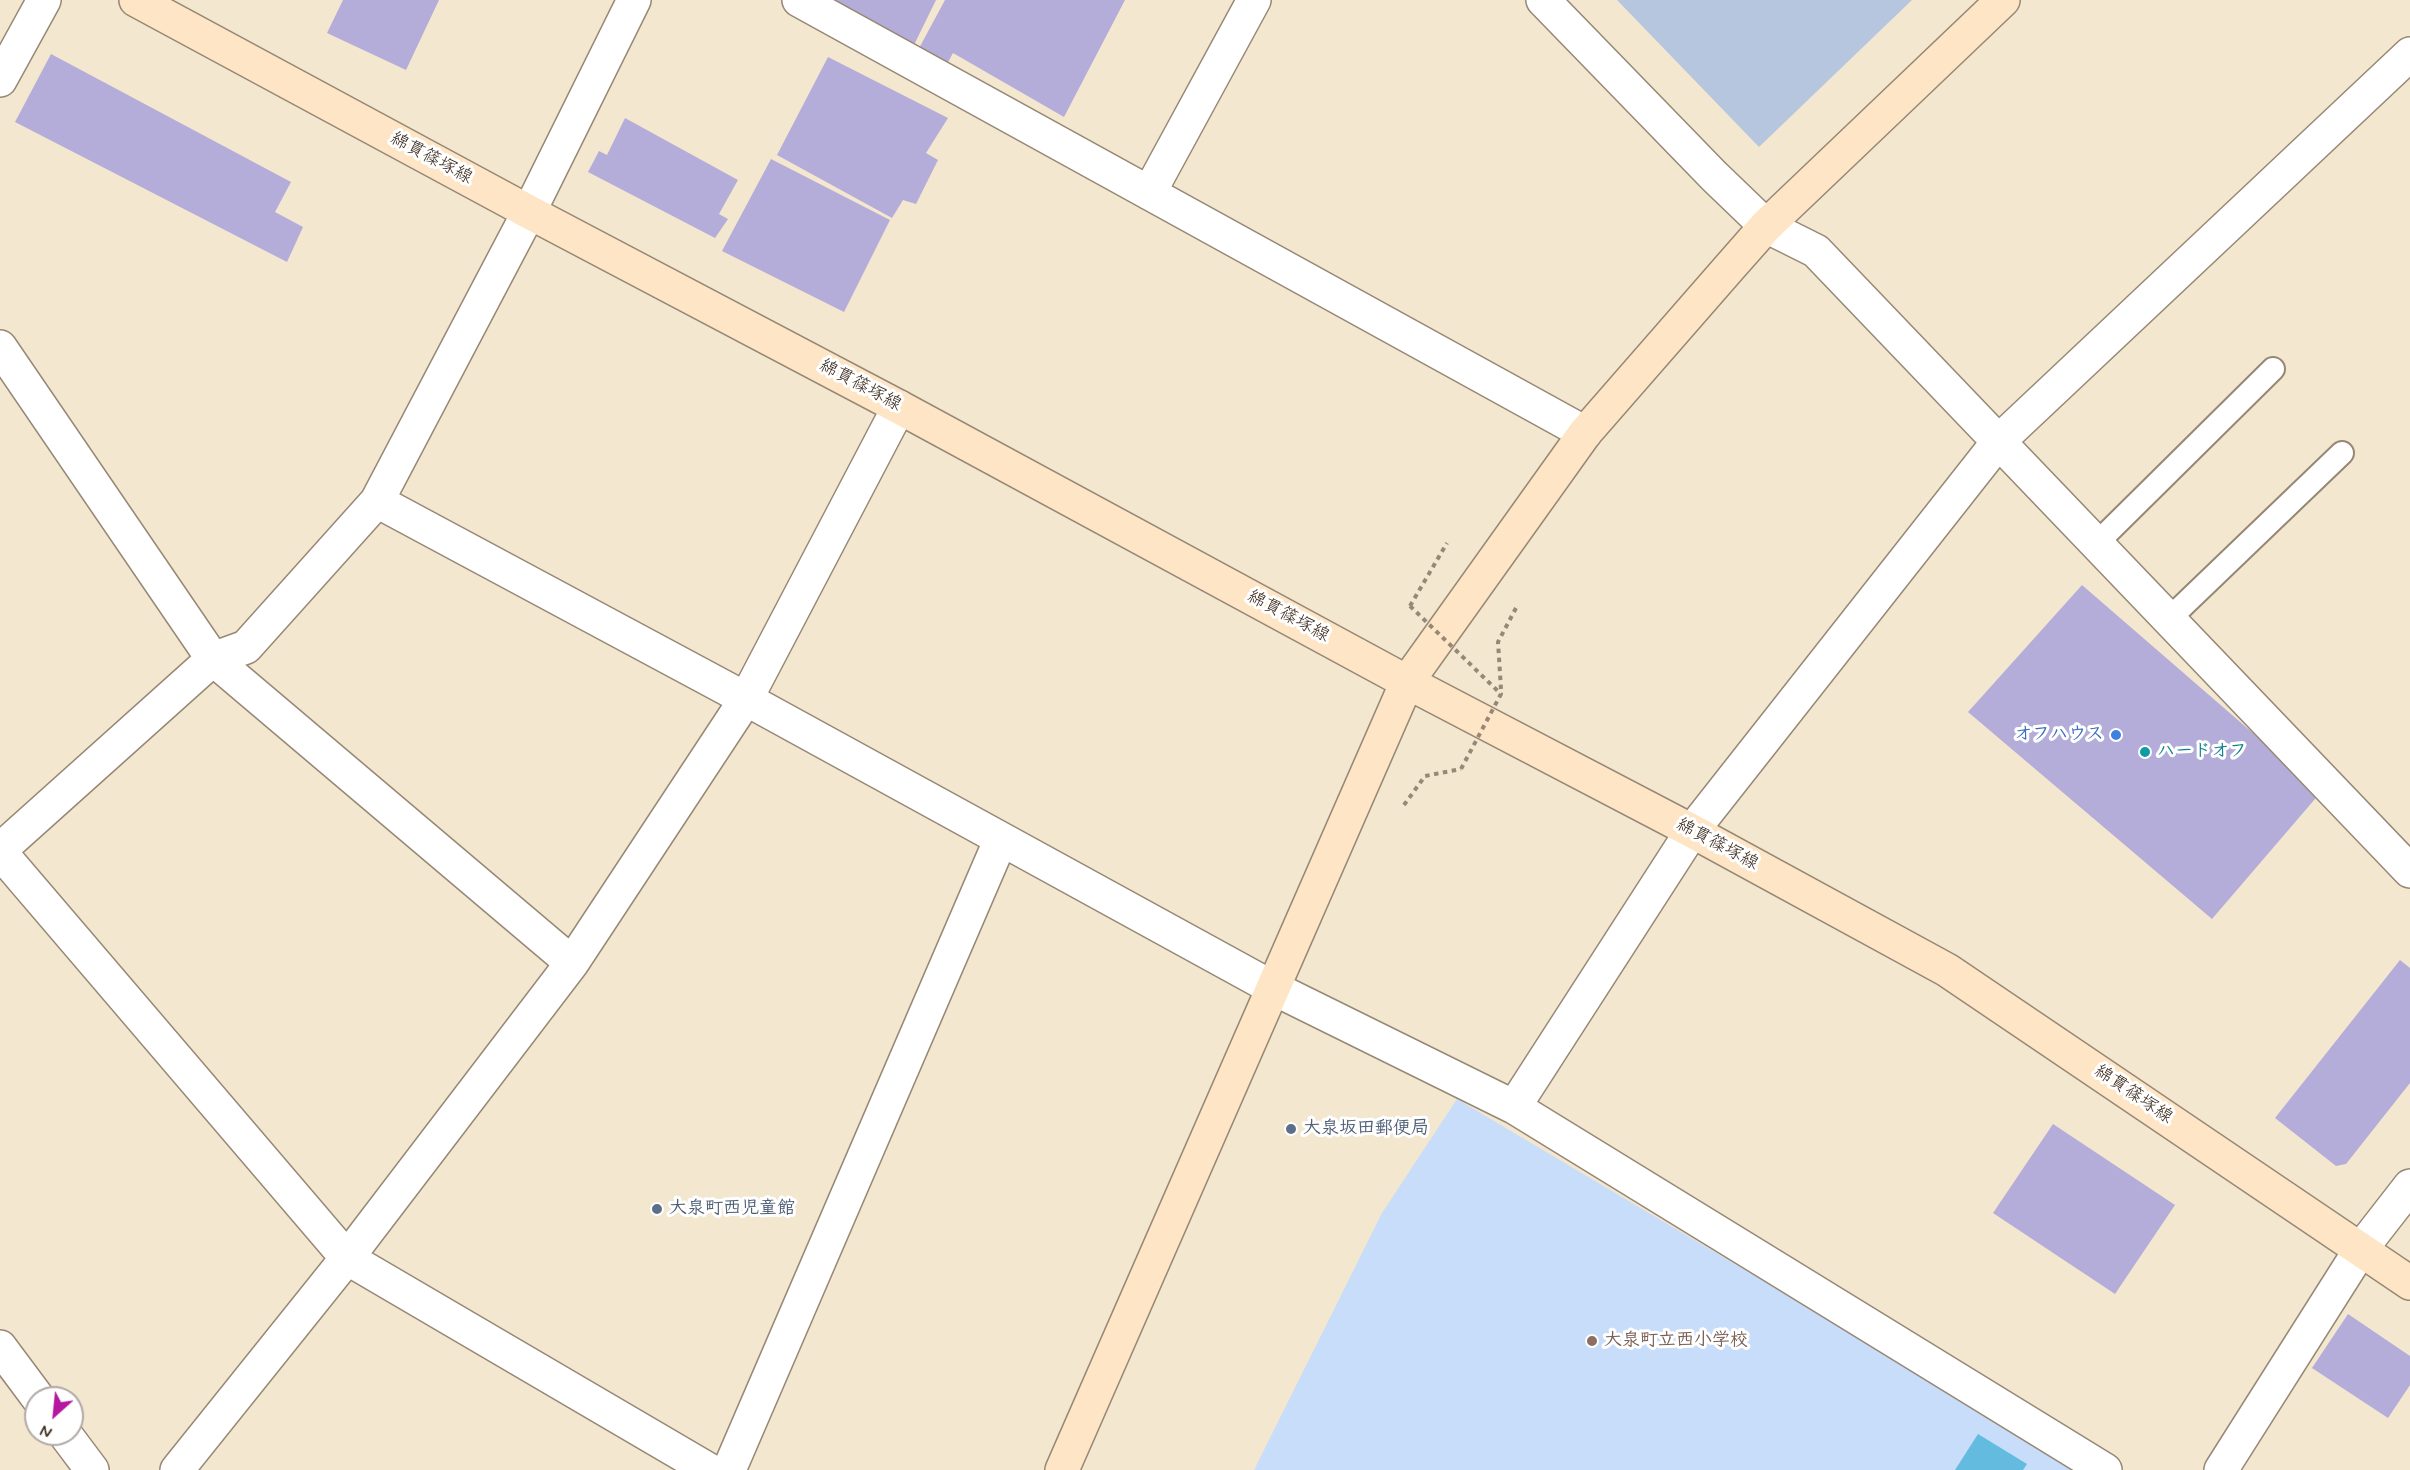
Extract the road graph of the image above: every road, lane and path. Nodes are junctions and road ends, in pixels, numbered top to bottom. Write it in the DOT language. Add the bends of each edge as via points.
graph roads {
  1 [pos="44,0"];
  2 [pos="136,0"];
  3 [pos="634,0"];
  4 [pos="799,0"];
  5 [pos="1254,0"];
  6 [pos="1543,0"];
  7 [pos="2003,0"];
  8 [pos="2410,54"];
  9 [pos="0,80"];
  10 [pos="1149,193"];
  11 [pos="529,212"];
  12 [pos="1766,226"];
  13 [pos="0,347"];
  14 [pos="2272,369"];
  15 [pos="899,407"];
  16 [pos="1586,433"];
  17 [pos="1999,441"];
  18 [pos="2342,453"];
  19 [pos="377,501"];
  20 [pos="1448,543"];
  21 [pos="2097,543"];
  22 [pos="1516,608"];
  23 [pos="2169,619"];
  24 [pos="213,659"];
  25 [pos="1407,682"];
  26 [pos="1501,694"];
  27 [pos="746,699"];
  28 [pos="1404,805"];
  29 [pos="1692,831"];
  30 [pos="1001,839"];
  31 [pos="0,851"];
  32 [pos="2410,870"];
  33 [pos="572,963"];
  34 [pos="1273,988"];
  35 [pos="1514,1107"];
  36 [pos="2410,1186"];
  37 [pos="2361,1249"];
  38 [pos="347,1258"];
  39 [pos="2410,1283"];
  40 [pos="0,1347"];
  41 [pos="29,1386"];
  42 [pos="74,1446"];
  43 [pos="92,1470"];
  44 [pos="177,1470"];
  45 [pos="709,1470"];
  46 [pos="729,1470"];
  47 [pos="1062,1470"];
  48 [pos="2105,1470"];
  49 [pos="2221,1470"];
  1 -- 9 [label="street"];
  2 -- 11 [label="main road, 綿貫篠塚線"];
  3 -- 11 [label="street"];
  4 -- 10 [label="street"];
  5 -- 10 [label="street"];
  6 -- 12 [label="street"];
  7 -- 12 [label="main road"];
  8 -- 17 [label="street"];
  10 -- 16 [label="street"];
  11 -- 15 [label="main road, 綿貫篠塚線"];
  11 -- 19 [label="street"];
  12 -- 16 [label="main road"];
  12 -- 17 [label="street" via="1816,251"];
  13 -- 24 [label="street"];
  14 -- 21 [label="lane"];
  15 -- 25 [label="main road, 綿貫篠塚線"];
  15 -- 27 [label="street"];
  16 -- 25 [label="main road"];
  17 -- 21 [label="street"];
  17 -- 29 [label="street"];
  18 -- 23 [label="lane"];
  19 -- 24 [label="street" via="246,647"];
  19 -- 27 [label="street"];
  20 -- 26 [label="path, bridge" via="1410,606"];
  21 -- 23 [label="street"];
  22 -- 26 [label="path" via="1498,642"];
  23 -- 32 [label="street"];
  24 -- 31 [label="street"];
  24 -- 33 [label="street"];
  25 -- 29 [label="main road, 綿貫篠塚線"];
  25 -- 34 [label="main road"];
  26 -- 28 [label="path, bridge" via="1461,769 1425,776"];
  27 -- 30 [label="street"];
  27 -- 33 [label="street"];
  29 -- 35 [label="street"];
  29 -- 37 [label="main road, 綿貫篠塚線" via="1947,970"];
  30 -- 34 [label="street"];
  30 -- 46 [label="street"];
  31 -- 38 [label="street"];
  33 -- 38 [label="street"];
  34 -- 35 [label="street"];
  34 -- 47 [label="main road"];
  35 -- 48 [label="street"];
  36 -- 37 [label="street"];
  37 -- 39 [label="main road, 綿貫篠塚線"];
  37 -- 49 [label="street"];
  38 -- 44 [label="street"];
  38 -- 45 [label="street"];
  40 -- 41 [label="street"];
  42 -- 43 [label="street"];
}
